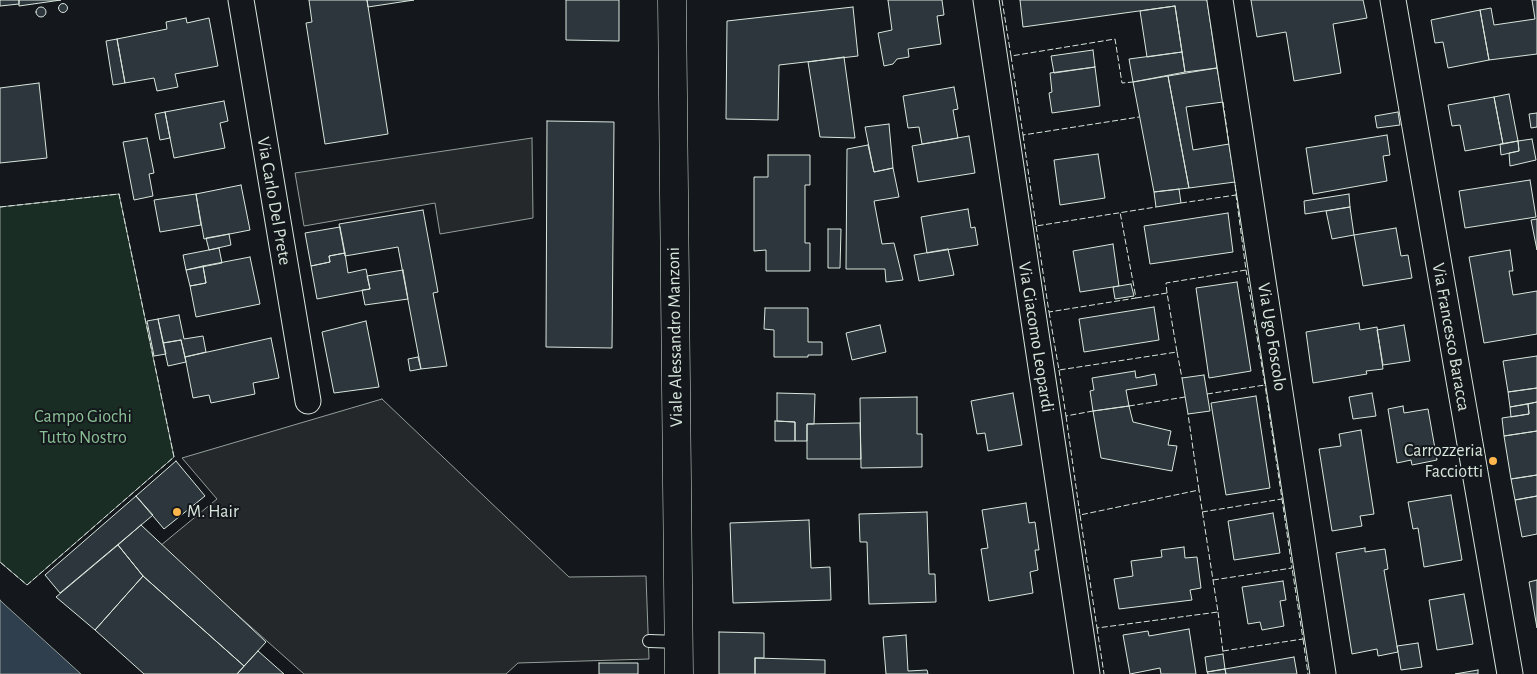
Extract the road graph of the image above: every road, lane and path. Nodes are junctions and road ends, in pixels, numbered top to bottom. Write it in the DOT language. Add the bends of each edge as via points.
graph roads {
  1 [pos="241,0"];
  2 [pos="672,0"];
  3 [pos="986,0"];
  4 [pos="1220,0"];
  5 [pos="1393,0"];
  6 [pos="308,401"];
  7 [pos="649,641"];
  8 [pos="678,642"];
  9 [pos="679,674"];
  10 [pos="1087,674"];
  11 [pos="1323,674"];
  12 [pos="1510,674"];
  1 -- 6 [label="street, Via Carlo Del Prete"];
  2 -- 8 [label="street, Viale Alessandro Manzoni"];
  3 -- 10 [label="street, Via Giacomo Leopardi"];
  4 -- 11 [label="street, Via Ugo Foscolo"];
  5 -- 12 [label="street, Via Francesco Baracca"];
  7 -- 8 [label="lane"];
  8 -- 9 [label="street, Viale Alessandro Manzoni"];
}
